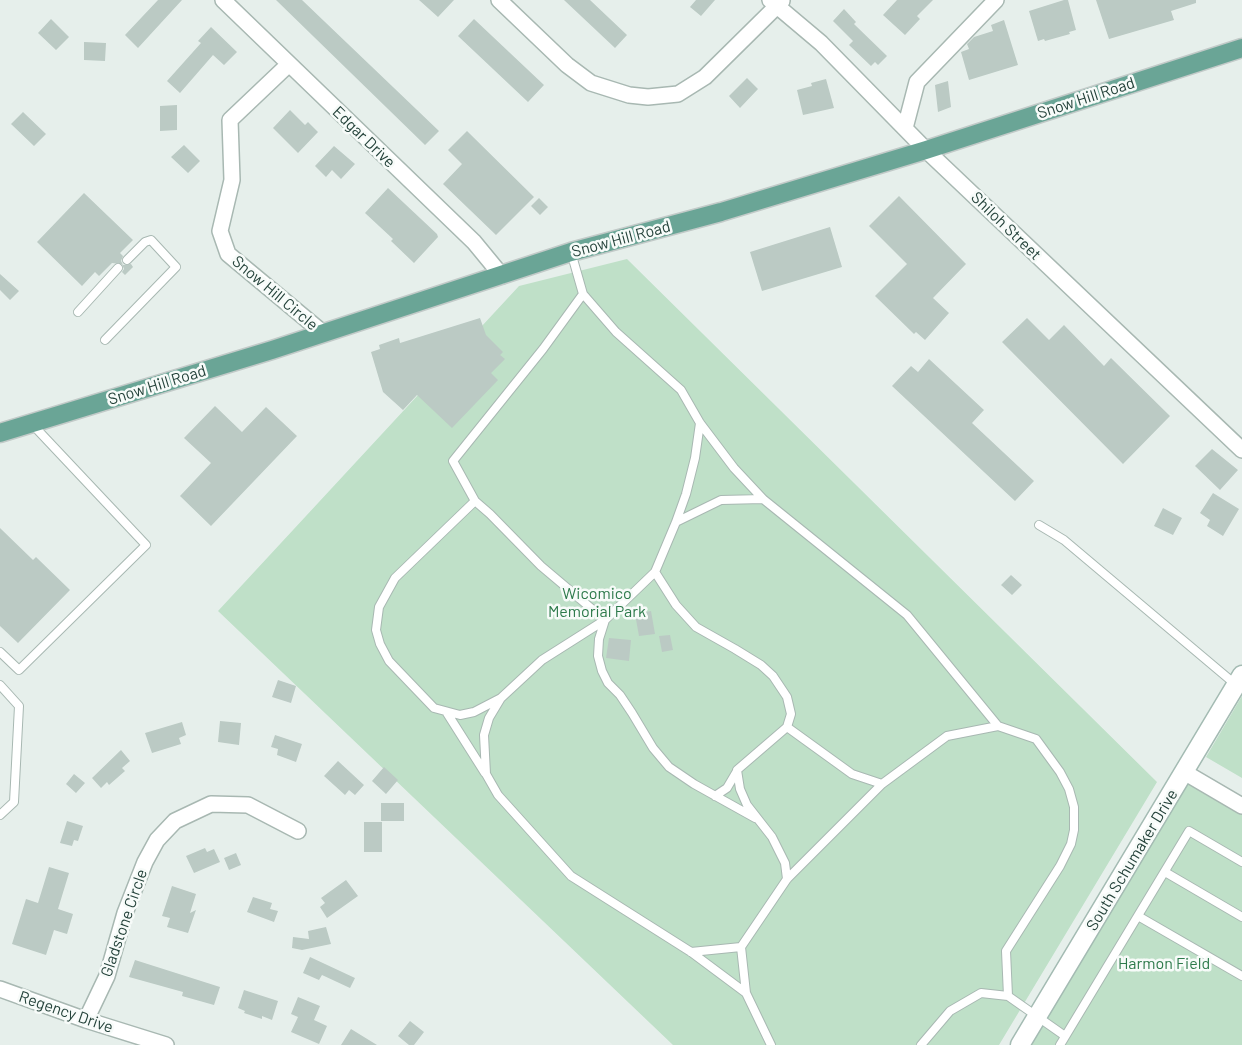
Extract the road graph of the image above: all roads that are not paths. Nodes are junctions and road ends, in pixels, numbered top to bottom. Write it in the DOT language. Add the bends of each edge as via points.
graph roads {
  1 [pos="223,0"];
  2 [pos="499,0"];
  3 [pos="996,0"];
  4 [pos="776,2"];
  5 [pos="1242,48"];
  6 [pos="289,64"];
  7 [pos="905,128"];
  8 [pos="926,150"];
  9 [pos="571,252"];
  10 [pos="127,260"];
  11 [pos="118,268"];
  12 [pos="502,276"];
  13 [pos="583,294"];
  14 [pos="78,312"];
  15 [pos="323,333"];
  16 [pos="105,340"];
  17 [pos="700,423"];
  18 [pos="32,424"];
  19 [pos="0,433"];
  20 [pos="1242,450"];
  21 [pos="763,499"];
  22 [pos="474,501"];
  23 [pos="676,522"];
  24 [pos="1039,525"];
  25 [pos="655,572"];
  26 [pos="605,620"];
  27 [pos="0,652"];
  28 [pos="1239,680"];
  29 [pos="0,686"];
  30 [pos="501,698"];
  31 [pos="447,713"];
  32 [pos="998,726"];
  33 [pos="787,727"];
  34 [pos="737,770"];
  35 [pos="1184,772"];
  36 [pos="486,774"];
  37 [pos="882,784"];
  38 [pos="715,796"];
  39 [pos="1242,806"];
  40 [pos="0,815"];
  41 [pos="755,818"];
  42 [pos="298,831"];
  43 [pos="1242,862"];
  44 [pos="1165,872"];
  45 [pos="787,879"];
  46 [pos="1138,916"];
  47 [pos="1242,917"];
  48 [pos="741,947"];
  49 [pos="691,952"];
  50 [pos="1242,976"];
  51 [pos="0,989"];
  52 [pos="746,993"];
  53 [pos="1008,996"];
  54 [pos="1037,1018"];
  55 [pos="86,1020"];
  56 [pos="1065,1036"];
  57 [pos="166,1045"];
  58 [pos="771,1045"];
  59 [pos="921,1045"];
  60 [pos="1020,1045"];
  61 [pos="1059,1045"];
  1 -- 6 [label="street, Edgar Drive"];
  2 -- 4 [label="street" via="591,83 648,97 678,94 705,77"];
  3 -- 7 [label="street" via="917,82"];
  4 -- 7 [label="street, Shiloh Street"];
  5 -- 8 [label="main road, Snow Hill Road"];
  6 -- 12 [label="street, Edgar Drive" via="474,242"];
  6 -- 15 [label="street, Snow Hill Circle" via="230,120 232,180 220,231 228,254"];
  7 -- 8 [label="street, Shiloh Street"];
  8 -- 9 [label="main road, Snow Hill Road"];
  8 -- 20 [label="street, Shiloh Street"];
  9 -- 12 [label="main road, Snow Hill Road"];
  9 -- 13 [label="lane"];
  10 -- 16 [label="lane" via="151,240 176,267"];
  11 -- 14 [label="lane"];
  12 -- 15 [label="main road, Snow Hill Road"];
  13 -- 17 [label="lane" via="616,332 681,390"];
  13 -- 22 [label="lane" via="453,461"];
  15 -- 18 [label="main road, Snow Hill Road"];
  17 -- 21 [label="lane"];
  17 -- 23 [label="lane" via="695,458"];
  18 -- 19 [label="main road, Snow Hill Road"];
  18 -- 27 [label="lane" via="146,545 19,670"];
  21 -- 23 [label="lane" via="721,500"];
  21 -- 32 [label="lane" via="907,615"];
  22 -- 26 [label="lane" via="541,566"];
  22 -- 31 [label="lane" via="395,578 379,607 376,630 389,661 434,708"];
  23 -- 25 [label="lane"];
  24 -- 28 [label="lane" via="1064,540"];
  25 -- 26 [label="lane"];
  25 -- 33 [label="lane" via="696,627 752,659 773,676 787,697 791,714"];
  26 -- 30 [label="lane" via="542,660"];
  26 -- 38 [label="lane" via="598,656 608,683 669,767"];
  28 -- 35 [label="street, South Schumaker Drive"];
  29 -- 40 [label="lane" via="19,706 14,802"];
  30 -- 31 [label="lane" via="474,712"];
  30 -- 36 [label="lane" via="484,735"];
  31 -- 36 [label="lane"];
  32 -- 37 [label="lane" via="947,736"];
  32 -- 53 [label="lane" via="1036,739 1070,789 1074,807 1074,830 1067,851 1006,951"];
  33 -- 34 [label="lane"];
  33 -- 37 [label="lane" via="852,774"];
  34 -- 38 [label="lane" via="727,788"];
  34 -- 41 [label="lane" via="740,789"];
  35 -- 39 [label="street"];
  35 -- 54 [label="street, South Schumaker Drive"];
  36 -- 49 [label="lane" via="498,795 571,876"];
  37 -- 45 [label="lane"];
  38 -- 41 [label="lane"];
  41 -- 45 [label="lane" via="772,837 785,862"];
  42 -- 55 [label="street, Gladstone Circle" via="248,805 211,804 175,821 157,840 145,862 107,976"];
  43 -- 44 [label="lane" via="1189,831"];
  44 -- 46 [label="lane"];
  44 -- 47 [label="lane"];
  45 -- 48 [label="lane"];
  46 -- 50 [label="lane"];
  46 -- 56 [label="lane"];
  48 -- 49 [label="lane"];
  48 -- 52 [label="lane"];
  49 -- 52 [label="lane"];
  51 -- 55 [label="street, Regency Drive"];
  52 -- 58 [label="lane"];
  53 -- 54 [label="lane"];
  53 -- 59 [label="lane" via="981,993 950,1011"];
  54 -- 56 [label="lane"];
  54 -- 60 [label="street, South Schumaker Drive"];
  55 -- 57 [label="street, Regency Drive"];
  56 -- 61 [label="lane"];
}
